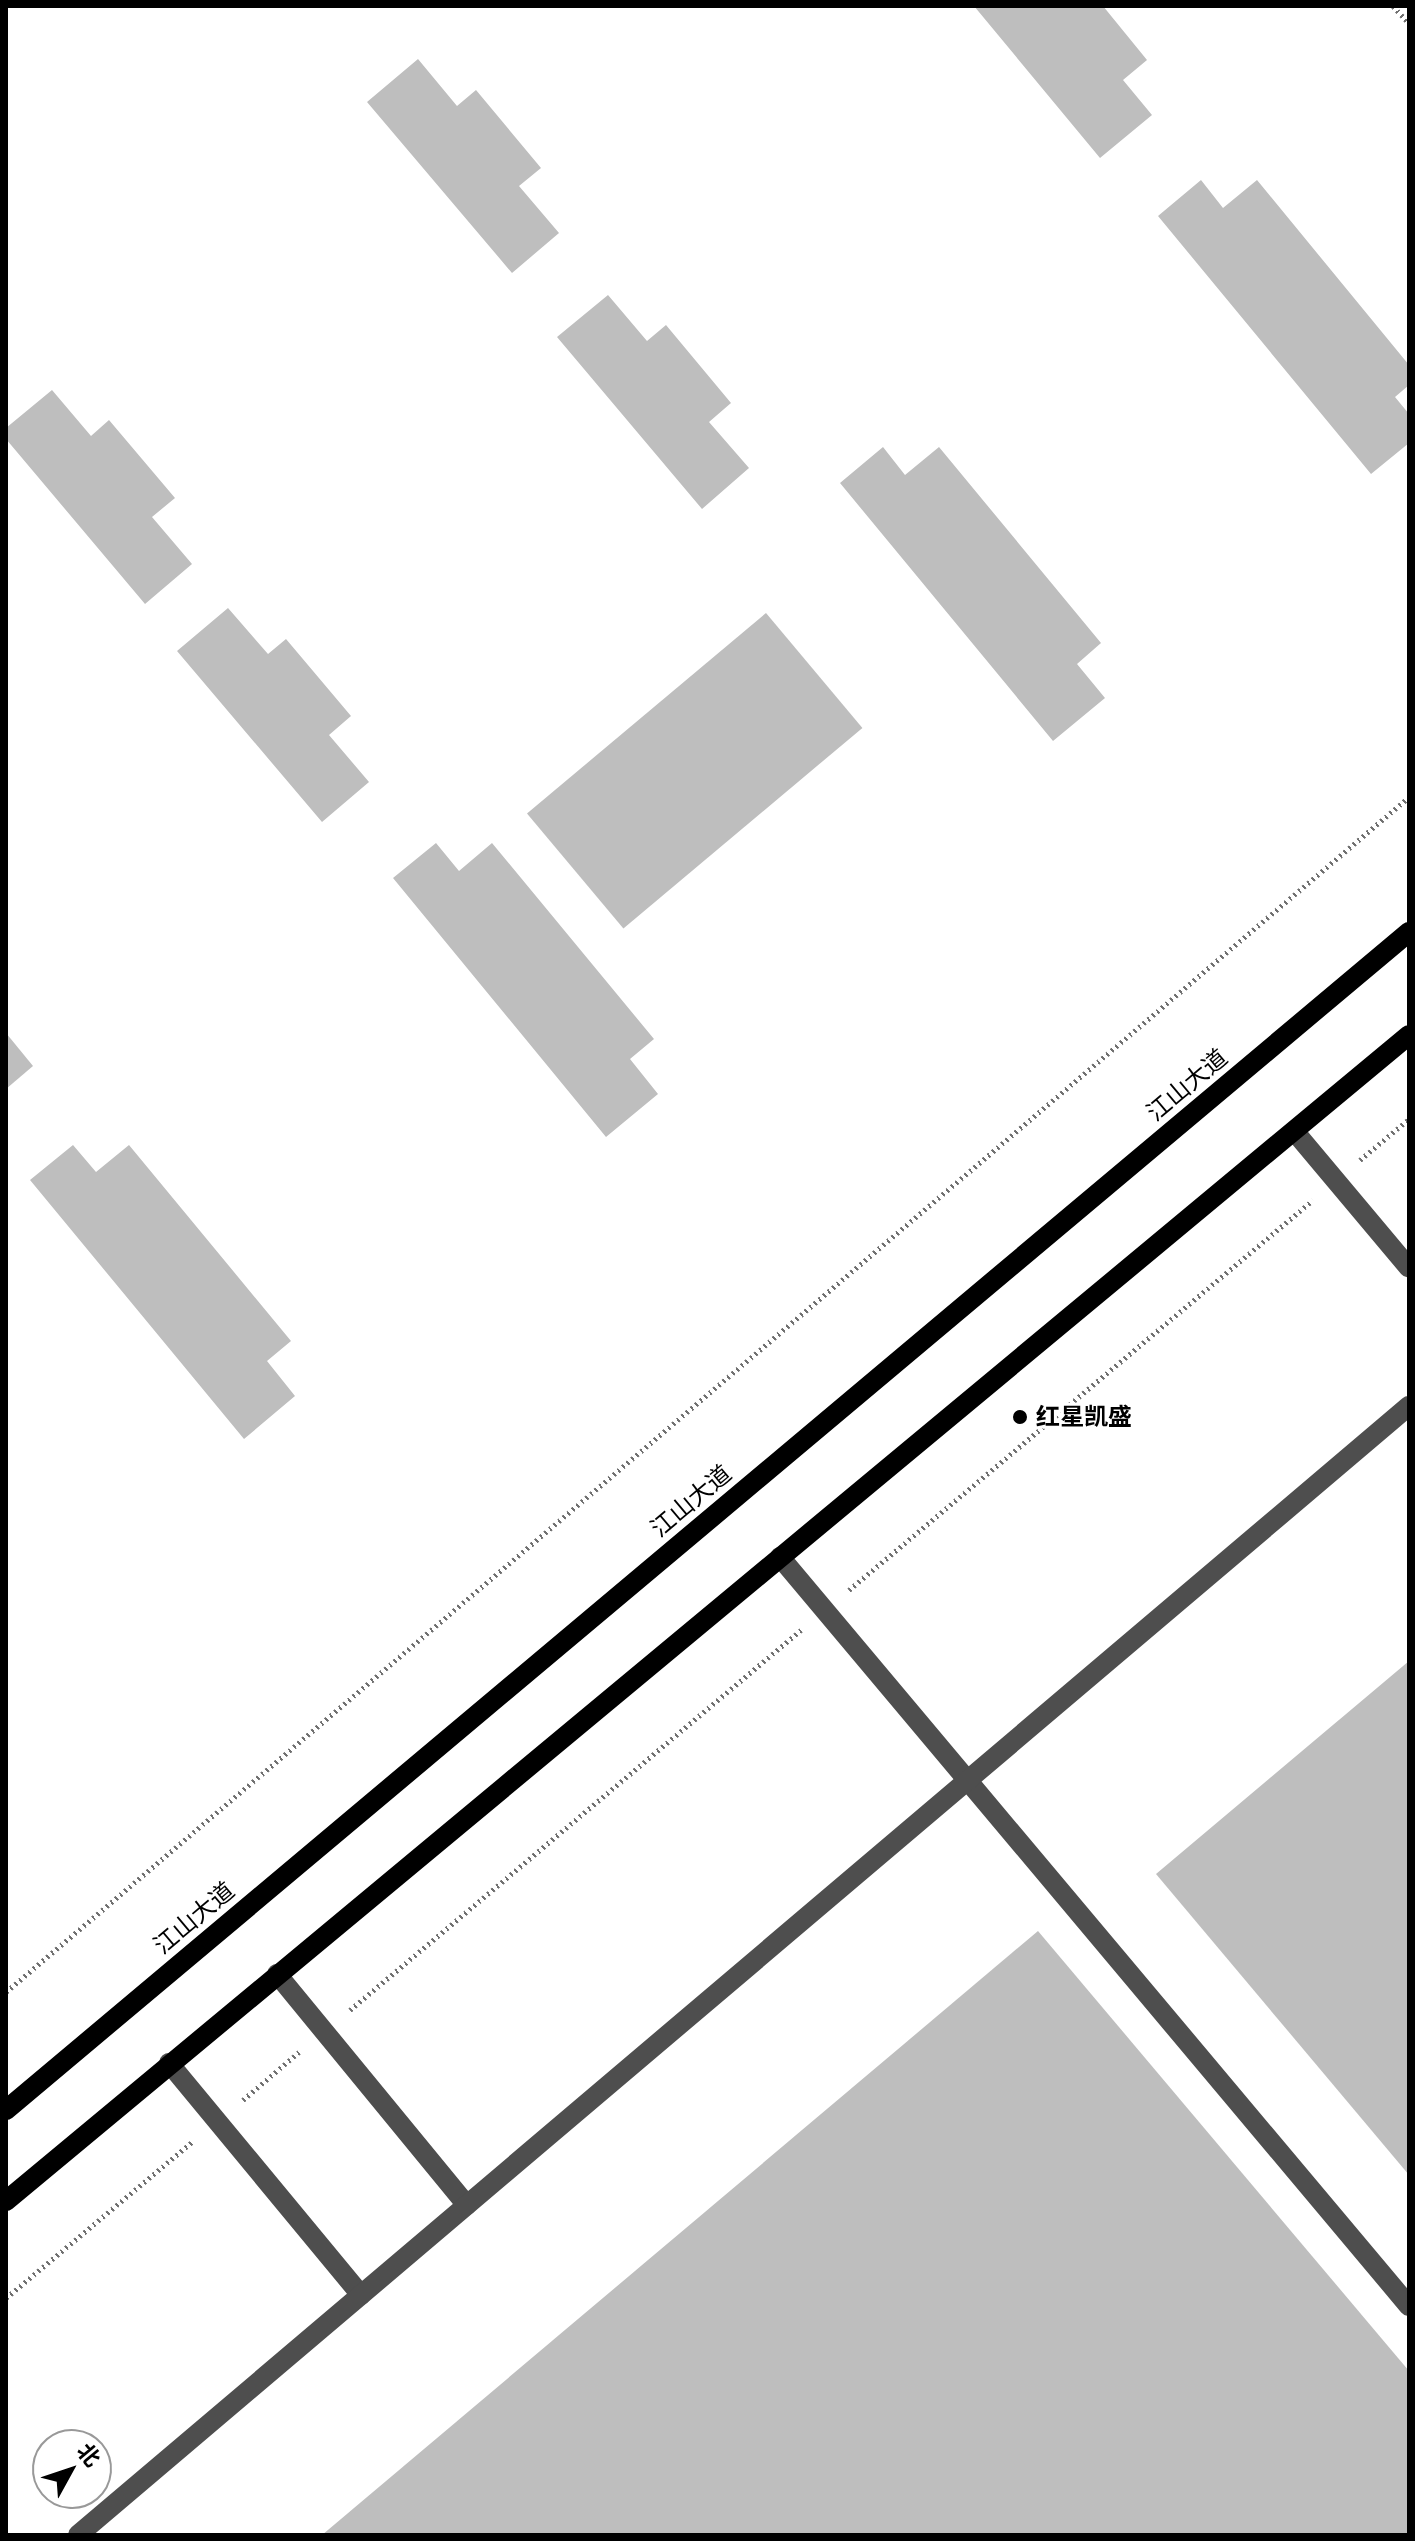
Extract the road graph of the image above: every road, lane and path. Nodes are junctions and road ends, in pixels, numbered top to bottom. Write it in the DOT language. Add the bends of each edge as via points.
graph roads {
  1 [pos="1393,6"];
  2 [pos="1409,23"];
  3 [pos="1409,797"];
  4 [pos="1409,932"];
  5 [pos="1409,1035"];
  6 [pos="1409,1119"];
  7 [pos="1295,1132"];
  8 [pos="1336,1181"];
  9 [pos="1409,1268"];
  10 [pos="1409,1406"];
  11 [pos="780,1557"];
  12 [pos="824,1611"];
  13 [pos="966,1781"];
  14 [pos="277,1974"];
  15 [pos="6,1992"];
  16 [pos="323,2032"];
  17 [pos="169,2063"];
  18 [pos="6,2110"];
  19 [pos="218,2120"];
  20 [pos="6,2201"];
  21 [pos="467,2205"];
  22 [pos="361,2295"];
  23 [pos="6,2298"];
  24 [pos="1409,2306"];
  25 [pos="78,2535"];
  1 -- 2 [label="path"];
  3 -- 15 [label="path"];
  4 -- 18 [label="main road, 江山大道"];
  5 -- 7 [label="main road"];
  6 -- 8 [label="path"];
  7 -- 8 [label="lane"];
  7 -- 11 [label="main road"];
  8 -- 9 [label="lane"];
  8 -- 12 [label="path"];
  10 -- 13 [label="lane"];
  11 -- 12 [label="lane"];
  11 -- 14 [label="main road"];
  12 -- 13 [label="lane"];
  12 -- 16 [label="path"];
  13 -- 21 [label="lane"];
  13 -- 24 [label="lane"];
  14 -- 16 [label="lane"];
  14 -- 17 [label="main road"];
  16 -- 19 [label="path"];
  16 -- 21 [label="lane"];
  17 -- 19 [label="lane"];
  17 -- 20 [label="main road"];
  19 -- 22 [label="lane"];
  19 -- 23 [label="path"];
  21 -- 22 [label="lane"];
  22 -- 25 [label="lane"];
}
